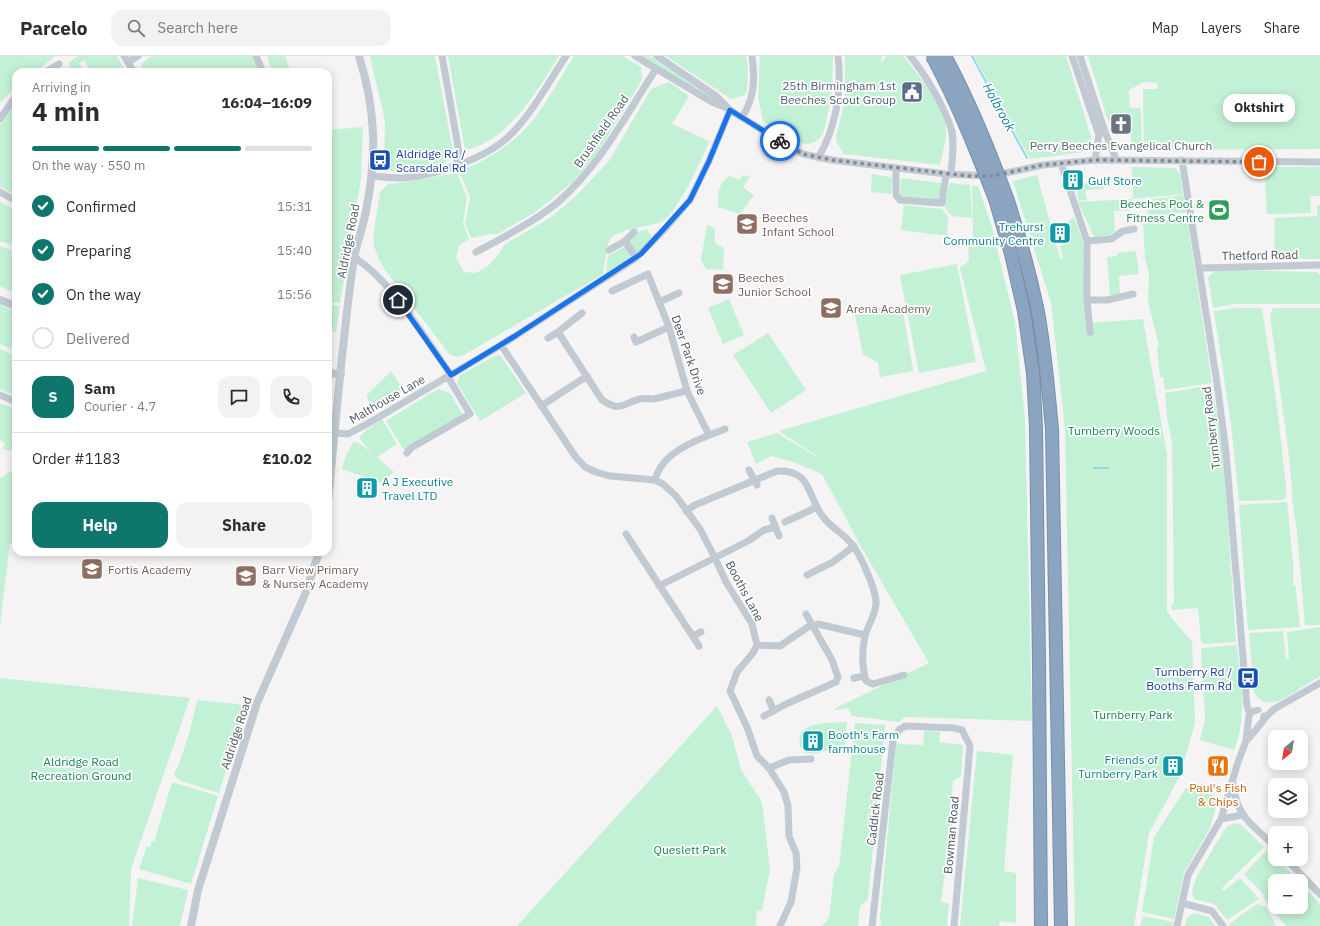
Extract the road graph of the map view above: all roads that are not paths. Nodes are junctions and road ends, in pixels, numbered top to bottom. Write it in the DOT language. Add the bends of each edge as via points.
graph roads {
  1 [pos="138,56"];
  2 [pos="256,56"];
  3 [pos="359,56"];
  4 [pos="442,56"];
  5 [pos="566,56"];
  6 [pos="635,56"];
  7 [pos="656,56"];
  8 [pos="752,56"];
  9 [pos="838,56"];
  10 [pos="910,56"];
  11 [pos="932,56"];
  12 [pos="945,56"];
  13 [pos="1072,56"];
  14 [pos="1080,56"];
  15 [pos="126,59"];
  16 [pos="59,64"];
  17 [pos="52,68"];
  18 [pos="132,68"];
  19 [pos="261,68"];
  20 [pos="656,69"];
  21 [pos="12,102"];
  22 [pos="730,110"];
  23 [pos="742,118"];
  24 [pos="0,119"];
  25 [pos="1110,144"];
  26 [pos="1097,147"];
  27 [pos="818,158"];
  28 [pos="1116,159"];
  29 [pos="1095,160"];
  30 [pos="1182,160"];
  31 [pos="1320,162"];
  32 [pos="1061,163"];
  33 [pos="456,166"];
  34 [pos="896,168"];
  35 [pos="948,174"];
  36 [pos="372,176"];
  37 [pos="0,192"];
  38 [pos="12,200"];
  39 [pos="1134,229"];
  40 [pos="634,232"];
  41 [pos="625,241"];
  42 [pos="1087,241"];
  43 [pos="609,250"];
  44 [pos="476,252"];
  45 [pos="354,257"];
  46 [pos="636,258"];
  47 [pos="1320,265"];
  48 [pos="1200,268"];
  49 [pos="612,291"];
  50 [pos="679,293"];
  51 [pos="1134,294"];
  52 [pos="0,300"];
  53 [pos="1087,300"];
  54 [pos="659,302"];
  55 [pos="12,304"];
  56 [pos="582,313"];
  57 [pos="669,327"];
  58 [pos="558,332"];
  59 [pos="1090,332"];
  60 [pos="548,338"];
  61 [pos="637,343"];
  62 [pos="501,345"];
  63 [pos="332,373"];
  64 [pos="341,374"];
  65 [pos="449,376"];
  66 [pos="587,376"];
  67 [pos="687,390"];
  68 [pos="0,395"];
  69 [pos="12,400"];
  70 [pos="541,406"];
  71 [pos="725,429"];
  72 [pos="335,433"];
  73 [pos="709,435"];
  74 [pos="407,453"];
  75 [pos="332,463"];
  76 [pos="749,470"];
  77 [pos="655,480"];
  78 [pos="755,482"];
  79 [pos="817,507"];
  80 [pos="686,511"];
  81 [pos="772,518"];
  82 [pos="785,522"];
  83 [pos="775,527"];
  84 [pos="626,534"];
  85 [pos="779,536"];
  86 [pos="854,546"];
  87 [pos="318,556"];
  88 [pos="715,558"];
  89 [pos="807,575"];
  90 [pos="659,586"];
  91 [pos="806,614"];
  92 [pos="814,625"];
  93 [pos="701,632"];
  94 [pos="865,635"];
  95 [pos="693,636"];
  96 [pos="757,645"];
  97 [pos="698,646"];
  98 [pos="904,675"];
  99 [pos="854,678"];
  100 [pos="866,680"];
  101 [pos="1320,683"];
  102 [pos="1247,696"];
  103 [pos="769,700"];
  104 [pos="774,711"];
  105 [pos="764,716"];
  106 [pos="1249,716"];
  107 [pos="1261,716"];
  108 [pos="1246,741"];
  109 [pos="970,746"];
  110 [pos="799,750"];
  111 [pos="800,759"];
  112 [pos="810,759"];
  113 [pos="769,768"];
  114 [pos="1232,782"];
  115 [pos="1242,815"];
  116 [pos="1221,819"];
  117 [pos="1268,840"];
  118 [pos="1293,866"];
  119 [pos="1320,894"];
  120 [pos="1182,903"];
  121 [pos="191,926"];
  122 [pos="780,926"];
  123 [pos="872,926"];
  124 [pos="954,926"];
  125 [pos="1041,926"];
  126 [pos="1061,926"];
  127 [pos="1177,926"];
  128 [pos="1223,926"];
  1 -- 15 [label="street"];
  2 -- 19 [label="street"];
  3 -- 36 [label="street, Aldridge Road" via="368,84 373,116"];
  4 -- 33 [label="street" via="459,152"];
  5 -- 33 [label="street" via="529,112 507,138 479,156"];
  6 -- 20 [label="street"];
  7 -- 22 [label="street" via="716,96"];
  8 -- 23 [label="street" via="753,94"];
  9 -- 27 [label="street" via="839,91 832,127 828,141"];
  10 -- 35 [label="street" via="942,108 951,129"];
  11 -- 125 [label="highway, bridge" via="951,91 995,198 1024,311 1033,380 1039,624"];
  12 -- 126 [label="highway, bridge" via="986,140 1007,198 1024,252 1037,308 1046,365 1052,429"];
  13 -- 26 [label="street" via="1099,135"];
  14 -- 25 [label="street"];
  15 -- 18 [label="street"];
  16 -- 17 [label="street"];
  20 -- 22 [label="street"];
  20 -- 44 [label="street, Brushfield Road" via="604,149 578,182 557,203 524,226"];
  21 -- 24 [label="street"];
  22 -- 23 [label="street"];
  22 -- 46 [label="street, Malthouse Lane" via="690,200"];
  23 -- 27 [label="street" via="787,146"];
  25 -- 26 [label="street"];
  25 -- 28 [label="street"];
  26 -- 29 [label="street"];
  27 -- 34 [label="street"];
  28 -- 29 [label="street"];
  28 -- 30 [label="street"];
  29 -- 32 [label="street"];
  30 -- 31 [label="street"];
  30 -- 48 [label="street, Turnberry Road"];
  32 -- 35 [label="street" via="992,176"];
  32 -- 42 [label="street"];
  33 -- 36 [label="street" via="402,178"];
  34 -- 35 [label="street"];
  34 -- 35 [label="street" via="896,195 900,200 942,203"];
  36 -- 45 [label="street, Aldridge Road" via="366,213"];
  37 -- 38 [label="street"];
  39 -- 42 [label="street" via="1123,231 1111,239"];
  40 -- 41 [label="street"];
  41 -- 43 [label="street"];
  41 -- 46 [label="street"];
  42 -- 53 [label="street"];
  45 -- 64 [label="street, Aldridge Road"];
  45 -- 65 [label="street" via="378,276 393,294"];
  46 -- 62 [label="street, Malthouse Lane"];
  47 -- 48 [label="street, Thetford Road"];
  48 -- 102 [label="street, Turnberry Road" via="1226,452"];
  49 -- 54 [label="street, Deer Park Drive" via="648,274"];
  50 -- 54 [label="street"];
  51 -- 53 [label="street" via="1107,300"];
  52 -- 55 [label="street"];
  53 -- 59 [label="street"];
  54 -- 57 [label="street, Deer Park Drive"];
  56 -- 58 [label="street"];
  57 -- 61 [label="street"];
  57 -- 67 [label="street, Deer Park Drive"];
  58 -- 60 [label="street"];
  58 -- 66 [label="street"];
  62 -- 65 [label="street, Malthouse Lane"];
  62 -- 70 [label="street"];
  63 -- 64 [label="street"];
  64 -- 72 [label="street, Aldridge Road"];
  65 -- 72 [label="street, Malthouse Lane" via="348,434"];
  65 -- 74 [label="street" via="470,414 410,448"];
  66 -- 67 [label="street" via="602,400 610,405 627,405 640,399 652,399"];
  66 -- 70 [label="street"];
  67 -- 73 [label="street, Deer Park Drive"];
  68 -- 69 [label="street"];
  70 -- 77 [label="street" via="585,467 610,476"];
  71 -- 73 [label="street"];
  72 -- 75 [label="street, Aldridge Road"];
  73 -- 77 [label="street" via="671,454 657,469"];
  76 -- 78 [label="street"];
  77 -- 80 [label="street, Booths Lane" via="676,496"];
  78 -- 79 [label="street" via="777,471 798,475 805,481"];
  78 -- 80 [label="street" via="694,505"];
  79 -- 82 [label="street"];
  79 -- 86 [label="street" via="824,518"];
  80 -- 88 [label="street, Booths Lane" via="700,529"];
  81 -- 83 [label="street"];
  83 -- 85 [label="street"];
  83 -- 88 [label="street" via="764,530"];
  84 -- 90 [label="street" via="635,541"];
  86 -- 89 [label="street" via="833,562"];
  86 -- 94 [label="street" via="874,586 876,602"];
  87 -- 121 [label="street, Aldridge Road" via="306,592 257,703 198,890"];
  88 -- 90 [label="street"];
  88 -- 96 [label="street, Booths Lane" via="726,582 752,624"];
  90 -- 95 [label="street"];
  91 -- 92 [label="street"];
  92 -- 94 [label="street"];
  92 -- 96 [label="street" via="780,646"];
  92 -- 104 [label="street" via="832,660 838,677 836,682"];
  93 -- 95 [label="street"];
  94 -- 100 [label="street"];
  95 -- 97 [label="street"];
  96 -- 113 [label="street" via="737,672 730,691 757,756"];
  98 -- 100 [label="street" via="873,684"];
  99 -- 100 [label="street"];
  101 -- 107 [label="street"];
  102 -- 106 [label="street, Turnberry Road"];
  102 -- 107 [label="street"];
  103 -- 104 [label="street"];
  104 -- 105 [label="street"];
  106 -- 107 [label="street" via="1254,710"];
  106 -- 107 [label="street" via="1250,722 1255,725"];
  106 -- 108 [label="street, Turnberry Road"];
  107 -- 108 [label="street, Turnberry Road"];
  108 -- 114 [label="street, Turnberry Road"];
  109 -- 123 [label="street, Caddick Road" via="962,730 954,728 905,726 893,740"];
  109 -- 124 [label="street, Bowman Road"];
  110 -- 111 [label="street"];
  111 -- 112 [label="street"];
  111 -- 113 [label="street" via="789,760"];
  113 -- 122 [label="street" via="784,792 788,806 789,836 796,853 797,868 791,902"];
  114 -- 115 [label="street" via="1234,798"];
  114 -- 116 [label="street, Turnberry Road"];
  115 -- 116 [label="street"];
  115 -- 117 [label="street"];
  116 -- 120 [label="street, Turnberry Road" via="1188,875"];
  118 -- 119 [label="street"];
  120 -- 127 [label="street, Turnberry Road"];
  120 -- 128 [label="street" via="1212,911"];
}
